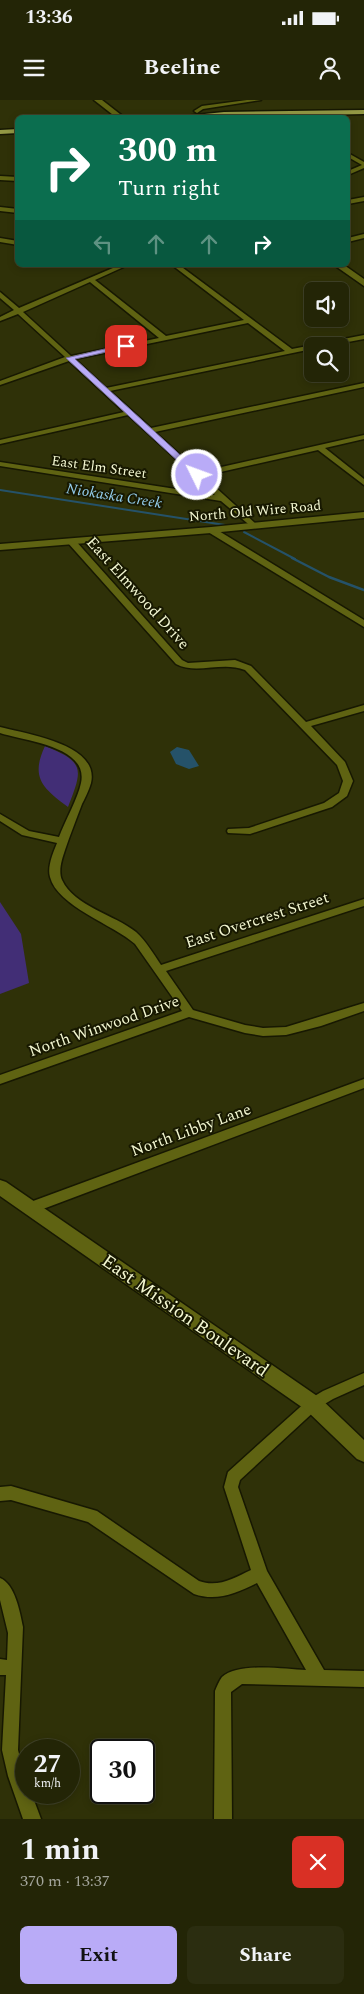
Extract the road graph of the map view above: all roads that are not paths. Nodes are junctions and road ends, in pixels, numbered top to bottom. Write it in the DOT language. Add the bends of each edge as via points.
graph roads {
  1 [pos="96,100"];
  2 [pos="258,100"];
  3 [pos="197,111"];
  4 [pos="364,112"];
  5 [pos="118,115"];
  6 [pos="210,115"];
  7 [pos="15,131"];
  8 [pos="0,132"];
  9 [pos="350,156"];
  10 [pos="364,165"];
  11 [pos="350,172"];
  12 [pos="0,178"];
  13 [pos="15,179"];
  14 [pos="364,199"];
  15 [pos="350,202"];
  16 [pos="0,209"];
  17 [pos="15,211"];
  18 [pos="364,236"];
  19 [pos="0,240"];
  20 [pos="350,240"];
  21 [pos="15,242"];
  22 [pos="120,267"];
  23 [pos="178,267"];
  24 [pos="341,267"];
  25 [pos="91,280"];
  26 [pos="364,283"];
  27 [pos="0,294"];
  28 [pos="18,311"];
  29 [pos="0,319"];
  30 [pos="249,321"];
  31 [pos="364,337"];
  32 [pos="164,338"];
  33 [pos="349,340"];
  34 [pos="304,349"];
  35 [pos="290,352"];
  36 [pos="70,358"];
  37 [pos="0,383"];
  38 [pos="364,385"];
  39 [pos="106,390"];
  40 [pos="129,413"];
  41 [pos="149,431"];
  42 [pos="364,437"];
  43 [pos="0,442"];
  44 [pos="319,447"];
  45 [pos="0,464"];
  46 [pos="197,475"];
  47 [pos="364,483"];
  48 [pos="224,500"];
  49 [pos="364,515"];
  50 [pos="253,526"];
  51 [pos="211,530"];
  52 [pos="71,541"];
  53 [pos="0,547"];
  54 [pos="364,624"];
  55 [pos="364,708"];
  56 [pos="306,725"];
  57 [pos="0,730"];
  58 [pos="0,817"];
  59 [pos="232,831"];
  60 [pos="63,841"];
  61 [pos="364,902"];
  62 [pos="160,969"];
  63 [pos="364,1006"];
  64 [pos="189,1013"];
  65 [pos="0,1080"];
  66 [pos="364,1083"];
  67 [pos="1,1189"];
  68 [pos="30,1208"];
  69 [pos="364,1379"];
  70 [pos="313,1404"];
  71 [pos="364,1453"];
  72 [pos="0,1494"];
  73 [pos="260,1574"];
  74 [pos="0,1585"];
  75 [pos="7,1668"];
  76 [pos="320,1678"];
  77 [pos="364,1679"];
  78 [pos="32,1819"];
  79 [pos="222,1819"];
  1 -- 5 [label="street"];
  2 -- 3 [label="street"];
  4 -- 6 [label="main road"];
  7 -- 8 [label="main road"];
  9 -- 10 [label="street"];
  10 -- 11 [label="street"];
  12 -- 13 [label="street"];
  14 -- 15 [label="street"];
  16 -- 17 [label="street"];
  18 -- 20 [label="street"];
  19 -- 21 [label="street"];
  22 -- 25 [label="street"];
  23 -- 30 [label="street"];
  24 -- 26 [label="street"];
  25 -- 28 [label="street"];
  25 -- 32 [label="street"];
  27 -- 28 [label="street"];
  28 -- 29 [label="street"];
  28 -- 36 [label="street"];
  30 -- 32 [label="street"];
  30 -- 35 [label="street"];
  31 -- 33 [label="street"];
  32 -- 36 [label="street"];
  34 -- 35 [label="street"];
  35 -- 39 [label="street"];
  36 -- 37 [label="street"];
  36 -- 39 [label="street"];
  38 -- 41 [label="street"];
  39 -- 40 [label="street"];
  40 -- 41 [label="street"];
  40 -- 43 [label="street"];
  41 -- 46 [label="street"];
  42 -- 44 [label="street"];
  44 -- 46 [label="street"];
  44 -- 47 [label="street"];
  45 -- 48 [label="street, East Elm Street"];
  46 -- 48 [label="street"];
  48 -- 50 [label="street"];
  49 -- 50 [label="street, North Old Wire Road"];
  50 -- 51 [label="street, North Old Wire Road"];
  51 -- 52 [label="street, North Old Wire Road"];
  51 -- 54 [label="street"];
  52 -- 53 [label="street, North Old Wire Road"];
  52 -- 56 [label="street, East Elmwood Drive" via="179,662 186,666 235,663 248,668"];
  55 -- 56 [label="street"];
  56 -- 59 [label="street, East Elmwood Drive" via="342,764 348,781 343,794 328,805 250,831"];
  57 -- 60 [label="street" via="58,746 74,754 86,766 86,783"];
  58 -- 60 [label="street" via="26,833"];
  60 -- 62 [label="street" via="54,870 67,894 130,933"];
  61 -- 62 [label="street, East Overcrest Street"];
  62 -- 64 [label="street"];
  63 -- 64 [label="street, North Winwood Drive" via="286,1031 254,1030"];
  64 -- 65 [label="street, North Winwood Drive"];
  66 -- 68 [label="street, North Libby Lane"];
  67 -- 68 [label="street, East Mission Boulevard"];
  68 -- 70 [label="street, East Mission Boulevard"];
  69 -- 70 [label="street"];
  70 -- 71 [label="street, East Mission Boulevard"];
  70 -- 73 [label="street" via="233,1477 231,1487"];
  72 -- 73 [label="street" via="11,1493 92,1516 206,1592 218,1591"];
  73 -- 76 [label="street"];
  74 -- 75 [label="street" via="10,1603 16,1633"];
  75 -- 78 [label="street" via="10,1750"];
  76 -- 77 [label="street"];
  76 -- 79 [label="street" via="242,1676 226,1684 223,1691"];
}
